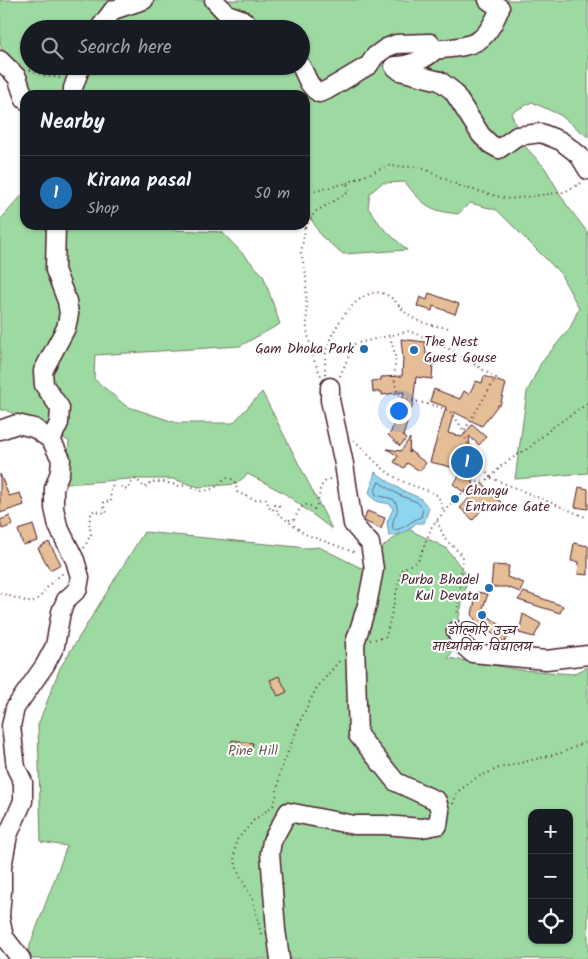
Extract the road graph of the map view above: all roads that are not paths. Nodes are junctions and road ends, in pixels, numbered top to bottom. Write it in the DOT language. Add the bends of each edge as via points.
graph roads {
  1 [pos="144,0"];
  2 [pos="214,0"];
  3 [pos="488,0"];
  4 [pos="106,20"];
  5 [pos="241,20"];
  6 [pos="436,50"];
  7 [pos="0,60"];
  8 [pos="78,75"];
  9 [pos="304,75"];
  10 [pos="22,90"];
  11 [pos="74,90"];
  12 [pos="588,170"];
  13 [pos="56,230"];
  14 [pos="328,384"];
  15 [pos="0,430"];
  16 [pos="51,440"];
  17 [pos="456,631"];
  18 [pos="588,655"];
  19 [pos="0,917"];
  20 [pos="21,959"];
  21 [pos="280,959"];
  1 -- 4 [label="street" via="113,10"];
  2 -- 5 [label="street" via="228,14"];
  3 -- 6 [label="street" via="500,8 485,36 470,46"];
  6 -- 9 [label="street" via="430,43 396,44 375,56 363,69 319,93"];
  6 -- 12 [label="street" via="412,63 394,66 400,71 440,81 453,91 481,135 499,149 518,136 541,133 562,141 579,155"];
  7 -- 10 [label="street" via="17,77"];
  8 -- 11 [label="street"];
  13 -- 16 [label="street" via="55,270 68,301 69,314 66,328 43,371 44,384 60,408 59,423"];
  14 -- 21 [label="street" via="354,524 370,542 374,569 355,643 358,735 396,782 437,801 440,811 438,825 422,828 354,824 288,812 272,841 270,852"];
  15 -- 16 [label="street" via="17,424 34,428"];
  16 -- 19 [label="street" via="61,459 54,488 54,508 58,526 80,577 78,589 66,600 61,612 54,646 45,665 15,708 11,726 16,768 23,782 23,801 6,843"];
  17 -- 18 [label="street" via="462,644 472,653 546,660"];
  19 -- 20 [label="street" via="4,937"];
}
